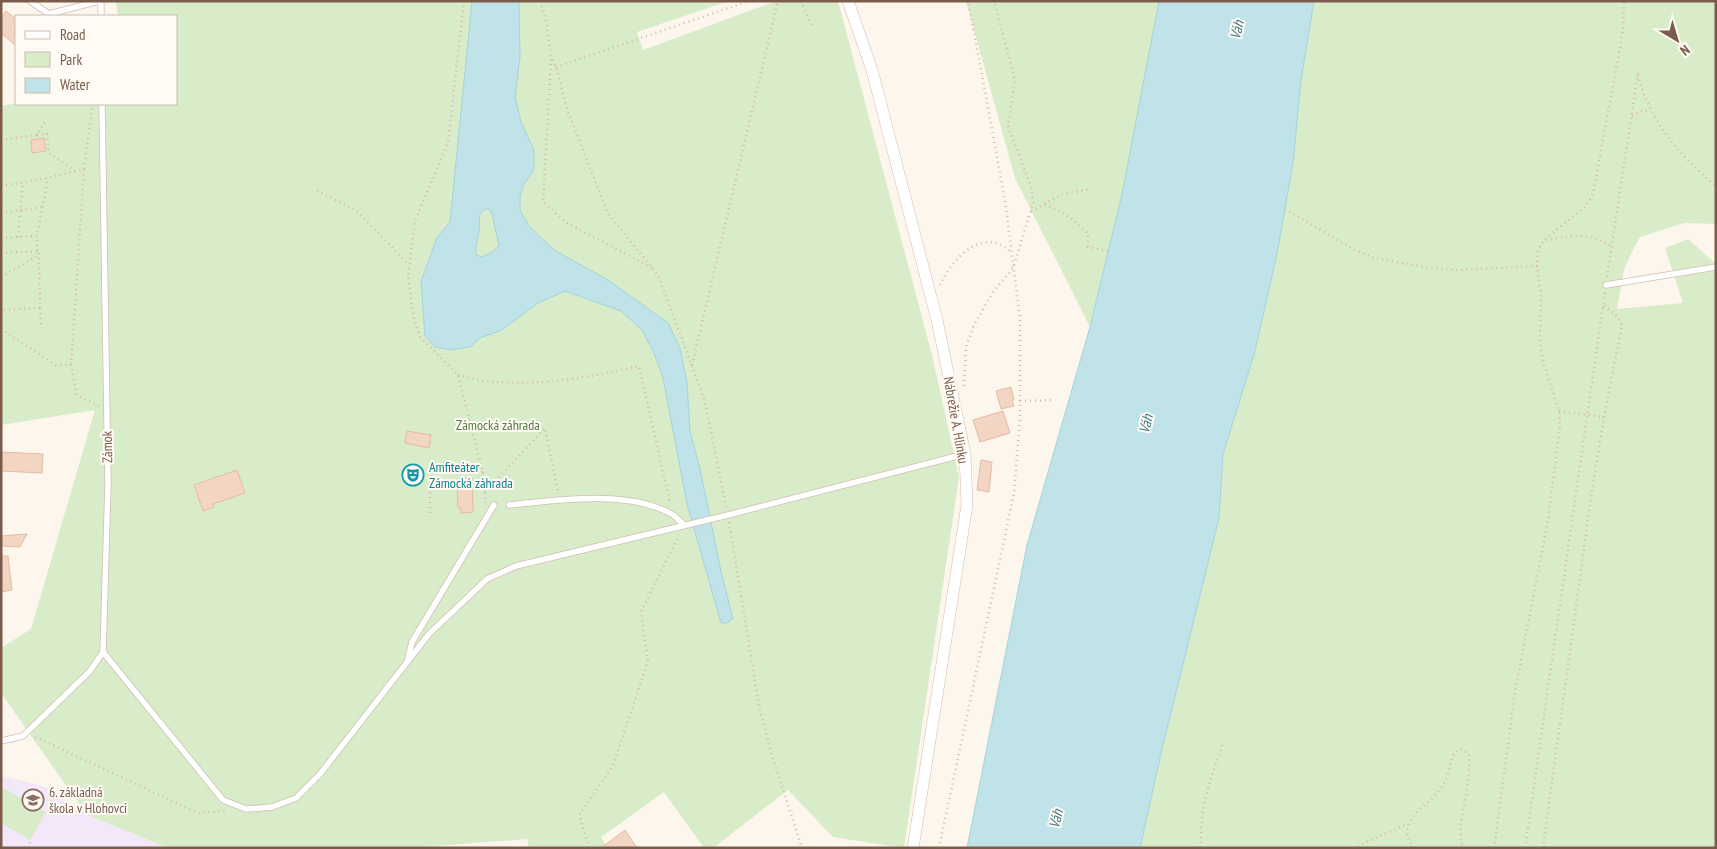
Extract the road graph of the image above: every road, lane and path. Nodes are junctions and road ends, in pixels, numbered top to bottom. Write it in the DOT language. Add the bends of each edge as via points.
graph roads {
  1 [pos="30,1"];
  2 [pos="100,1"];
  3 [pos="464,1"];
  4 [pos="540,1"];
  5 [pos="748,1"];
  6 [pos="778,1"];
  7 [pos="801,1"];
  8 [pos="848,1"];
  9 [pos="968,1"];
  10 [pos="994,1"];
  11 [pos="1624,1"];
  12 [pos="101,15"];
  13 [pos="812,26"];
  14 [pos="551,56"];
  15 [pos="556,67"];
  16 [pos="92,105"];
  17 [pos="102,105"];
  18 [pos="1651,111"];
  19 [pos="1631,116"];
  20 [pos="48,118"];
  21 [pos="37,134"];
  22 [pos="1,140"];
  23 [pos="84,169"];
  24 [pos="75,172"];
  25 [pos="48,178"];
  26 [pos="23,182"];
  27 [pos="1,186"];
  28 [pos="1716,186"];
  29 [pos="1089,189"];
  30 [pos="317,191"];
  31 [pos="1045,204"];
  32 [pos="42,207"];
  33 [pos="1285,209"];
  34 [pos="20,210"];
  35 [pos="1031,211"];
  36 [pos="1,213"];
  37 [pos="37,236"];
  38 [pos="18,237"];
  39 [pos="1,238"];
  40 [pos="1544,240"];
  41 [pos="1612,246"];
  42 [pos="37,251"];
  43 [pos="1108,251"];
  44 [pos="1011,252"];
  45 [pos="1,253"];
  46 [pos="39,255"];
  47 [pos="410,265"];
  48 [pos="1537,266"];
  49 [pos="1716,267"];
  50 [pos="1013,268"];
  51 [pos="653,269"];
  52 [pos="1,277"];
  53 [pos="1,285"];
  54 [pos="1606,285"];
  55 [pos="932,302"];
  56 [pos="1603,305"];
  57 [pos="40,308"];
  58 [pos="1,310"];
  59 [pos="41,324"];
  60 [pos="1,329"];
  61 [pos="71,365"];
  62 [pos="692,366"];
  63 [pos="458,375"];
  64 [pos="965,395"];
  65 [pos="1054,400"];
  66 [pos="1020,401"];
  67 [pos="107,410"];
  68 [pos="1559,411"];
  69 [pos="1587,414"];
  70 [pos="1604,417"];
  71 [pos="965,454"];
  72 [pos="482,472"];
  73 [pos="485,492"];
  74 [pos="560,500"];
  75 [pos="485,505"];
  76 [pos="494,505"];
  77 [pos="509,505"];
  78 [pos="430,513"];
  79 [pos="672,515"];
  80 [pos="728,515"];
  81 [pos="687,524"];
  82 [pos="102,652"];
  83 [pos="407,662"];
  84 [pos="23,736"];
  85 [pos="1,741"];
  86 [pos="1223,744"];
  87 [pos="246,809"];
  88 [pos="1407,824"];
  89 [pos="30,842"];
  90 [pos="30,848"];
  91 [pos="589,848"];
  92 [pos="802,848"];
  93 [pos="913,848"];
  94 [pos="939,848"];
  95 [pos="1201,848"];
  96 [pos="1353,848"];
  97 [pos="1414,848"];
  98 [pos="1463,848"];
  99 [pos="1494,848"];
  100 [pos="1525,848"];
  101 [pos="1543,848"];
  1 -- 2 [label="lane" via="49,14"];
  2 -- 12 [label="lane"];
  3 -- 47 [label="path" via="448,142 415,221"];
  4 -- 14 [label="path"];
  5 -- 15 [label="path"];
  6 -- 62 [label="path"];
  7 -- 13 [label="path"];
  8 -- 55 [label="street, Nábrežie A. Hlinku" via="872,70"];
  9 -- 44 [label="path"];
  10 -- 35 [label="path" via="1015,80 1008,126 1032,189 1034,203"];
  11 -- 40 [label="path" via="1623,31 1593,194 1586,206"];
  14 -- 15 [label="path"];
  14 -- 51 [label="path" via="543,202 567,223"];
  15 -- 51 [label="path" via="567,109 608,214"];
  16 -- 23 [label="path"];
  17 -- 67 [label="lane, Zámok"];
  18 -- 19 [label="path"];
  18 -- 19 [label="path" via="1638,73"];
  18 -- 28 [label="path" via="1682,155"];
  19 -- 41 [label="path"];
  20 -- 21 [label="path"];
  21 -- 22 [label="path"];
  21 -- 24 [label="path" via="47,134 49,153"];
  23 -- 24 [label="path"];
  23 -- 61 [label="path"];
  24 -- 25 [label="path"];
  25 -- 26 [label="path"];
  25 -- 32 [label="path"];
  26 -- 27 [label="path"];
  26 -- 34 [label="path"];
  29 -- 31 [label="path" via="1063,194"];
  30 -- 47 [label="path" via="357,211"];
  31 -- 35 [label="path"];
  31 -- 43 [label="path" via="1070,217 1088,234 1088,246"];
  32 -- 34 [label="path"];
  32 -- 37 [label="path"];
  33 -- 48 [label="path" via="1374,258 1456,270"];
  34 -- 36 [label="path"];
  34 -- 38 [label="path"];
  35 -- 50 [label="path"];
  37 -- 38 [label="path"];
  37 -- 42 [label="path"];
  38 -- 39 [label="path"];
  40 -- 41 [label="path" via="1577,235 1595,237"];
  40 -- 48 [label="path" via="1538,250"];
  41 -- 54 [label="path"];
  42 -- 45 [label="path"];
  42 -- 46 [label="path"];
  44 -- 50 [label="path"];
  44 -- 55 [label="path" via="1002,244 991,242 971,248 960,255 944,276"];
  46 -- 52 [label="path"];
  46 -- 57 [label="path"];
  47 -- 63 [label="path" via="408,277 420,337"];
  48 -- 68 [label="path" via="1541,297 1540,345"];
  49 -- 54 [label="lane"];
  50 -- 64 [label="path" via="993,292 974,325 966,347"];
  50 -- 66 [label="path" via="1020,319"];
  51 -- 62 [label="path"];
  52 -- 53 [label="path"];
  54 -- 56 [label="path"];
  55 -- 71 [label="street, Nábrežie A. Hlinku"];
  56 -- 69 [label="path"];
  56 -- 70 [label="path" via="1622,324"];
  57 -- 58 [label="path"];
  57 -- 59 [label="path"];
  60 -- 61 [label="path" via="56,366"];
  61 -- 67 [label="path" via="77,395"];
  62 -- 80 [label="path" via="705,402"];
  63 -- 72 [label="path"];
  63 -- 79 [label="path" via="494,382 526,383 591,377 639,366"];
  65 -- 66 [label="path"];
  66 -- 94 [label="path" via="1014,493"];
  67 -- 82 [label="lane, Zámok" via="108,484"];
  68 -- 69 [label="path"];
  68 -- 99 [label="path" via="1560,426 1548,520 1515,692"];
  69 -- 70 [label="path"];
  69 -- 100 [label="path"];
  70 -- 101 [label="path"];
  71 -- 80 [label="lane"];
  71 -- 93 [label="street, Nábrežie A. Hlinku" via="967,506"];
  72 -- 73 [label="path"];
  72 -- 78 [label="path" via="430,470"];
  73 -- 74 [label="path" via="545,428"];
  73 -- 75 [label="path"];
  74 -- 77 [label="lane"];
  74 -- 79 [label="lane" via="607,498 644,504"];
  76 -- 83 [label="lane" via="412,642"];
  79 -- 81 [label="lane"];
  80 -- 81 [label="lane"];
  80 -- 92 [label="path" via="759,706"];
  81 -- 83 [label="lane" via="516,566 487,579 434,628"];
  81 -- 91 [label="path" via="641,612 648,661 613,766 579,815"];
  82 -- 84 [label="lane" via="90,671"];
  82 -- 87 [label="lane" via="222,800"];
  83 -- 87 [label="lane" via="320,774 296,798 272,808"];
  84 -- 85 [label="lane"];
  84 -- 87 [label="path" via="42,740 198,813"];
  86 -- 95 [label="path" via="1209,781 1200,826"];
  88 -- 96 [label="path"];
  88 -- 97 [label="path" via="1406,833"];
  88 -- 98 [label="path" via="1439,792 1448,778 1453,755 1462,749 1469,754 1470,770 1459,826"];
  89 -- 90 [label="path"];
}
